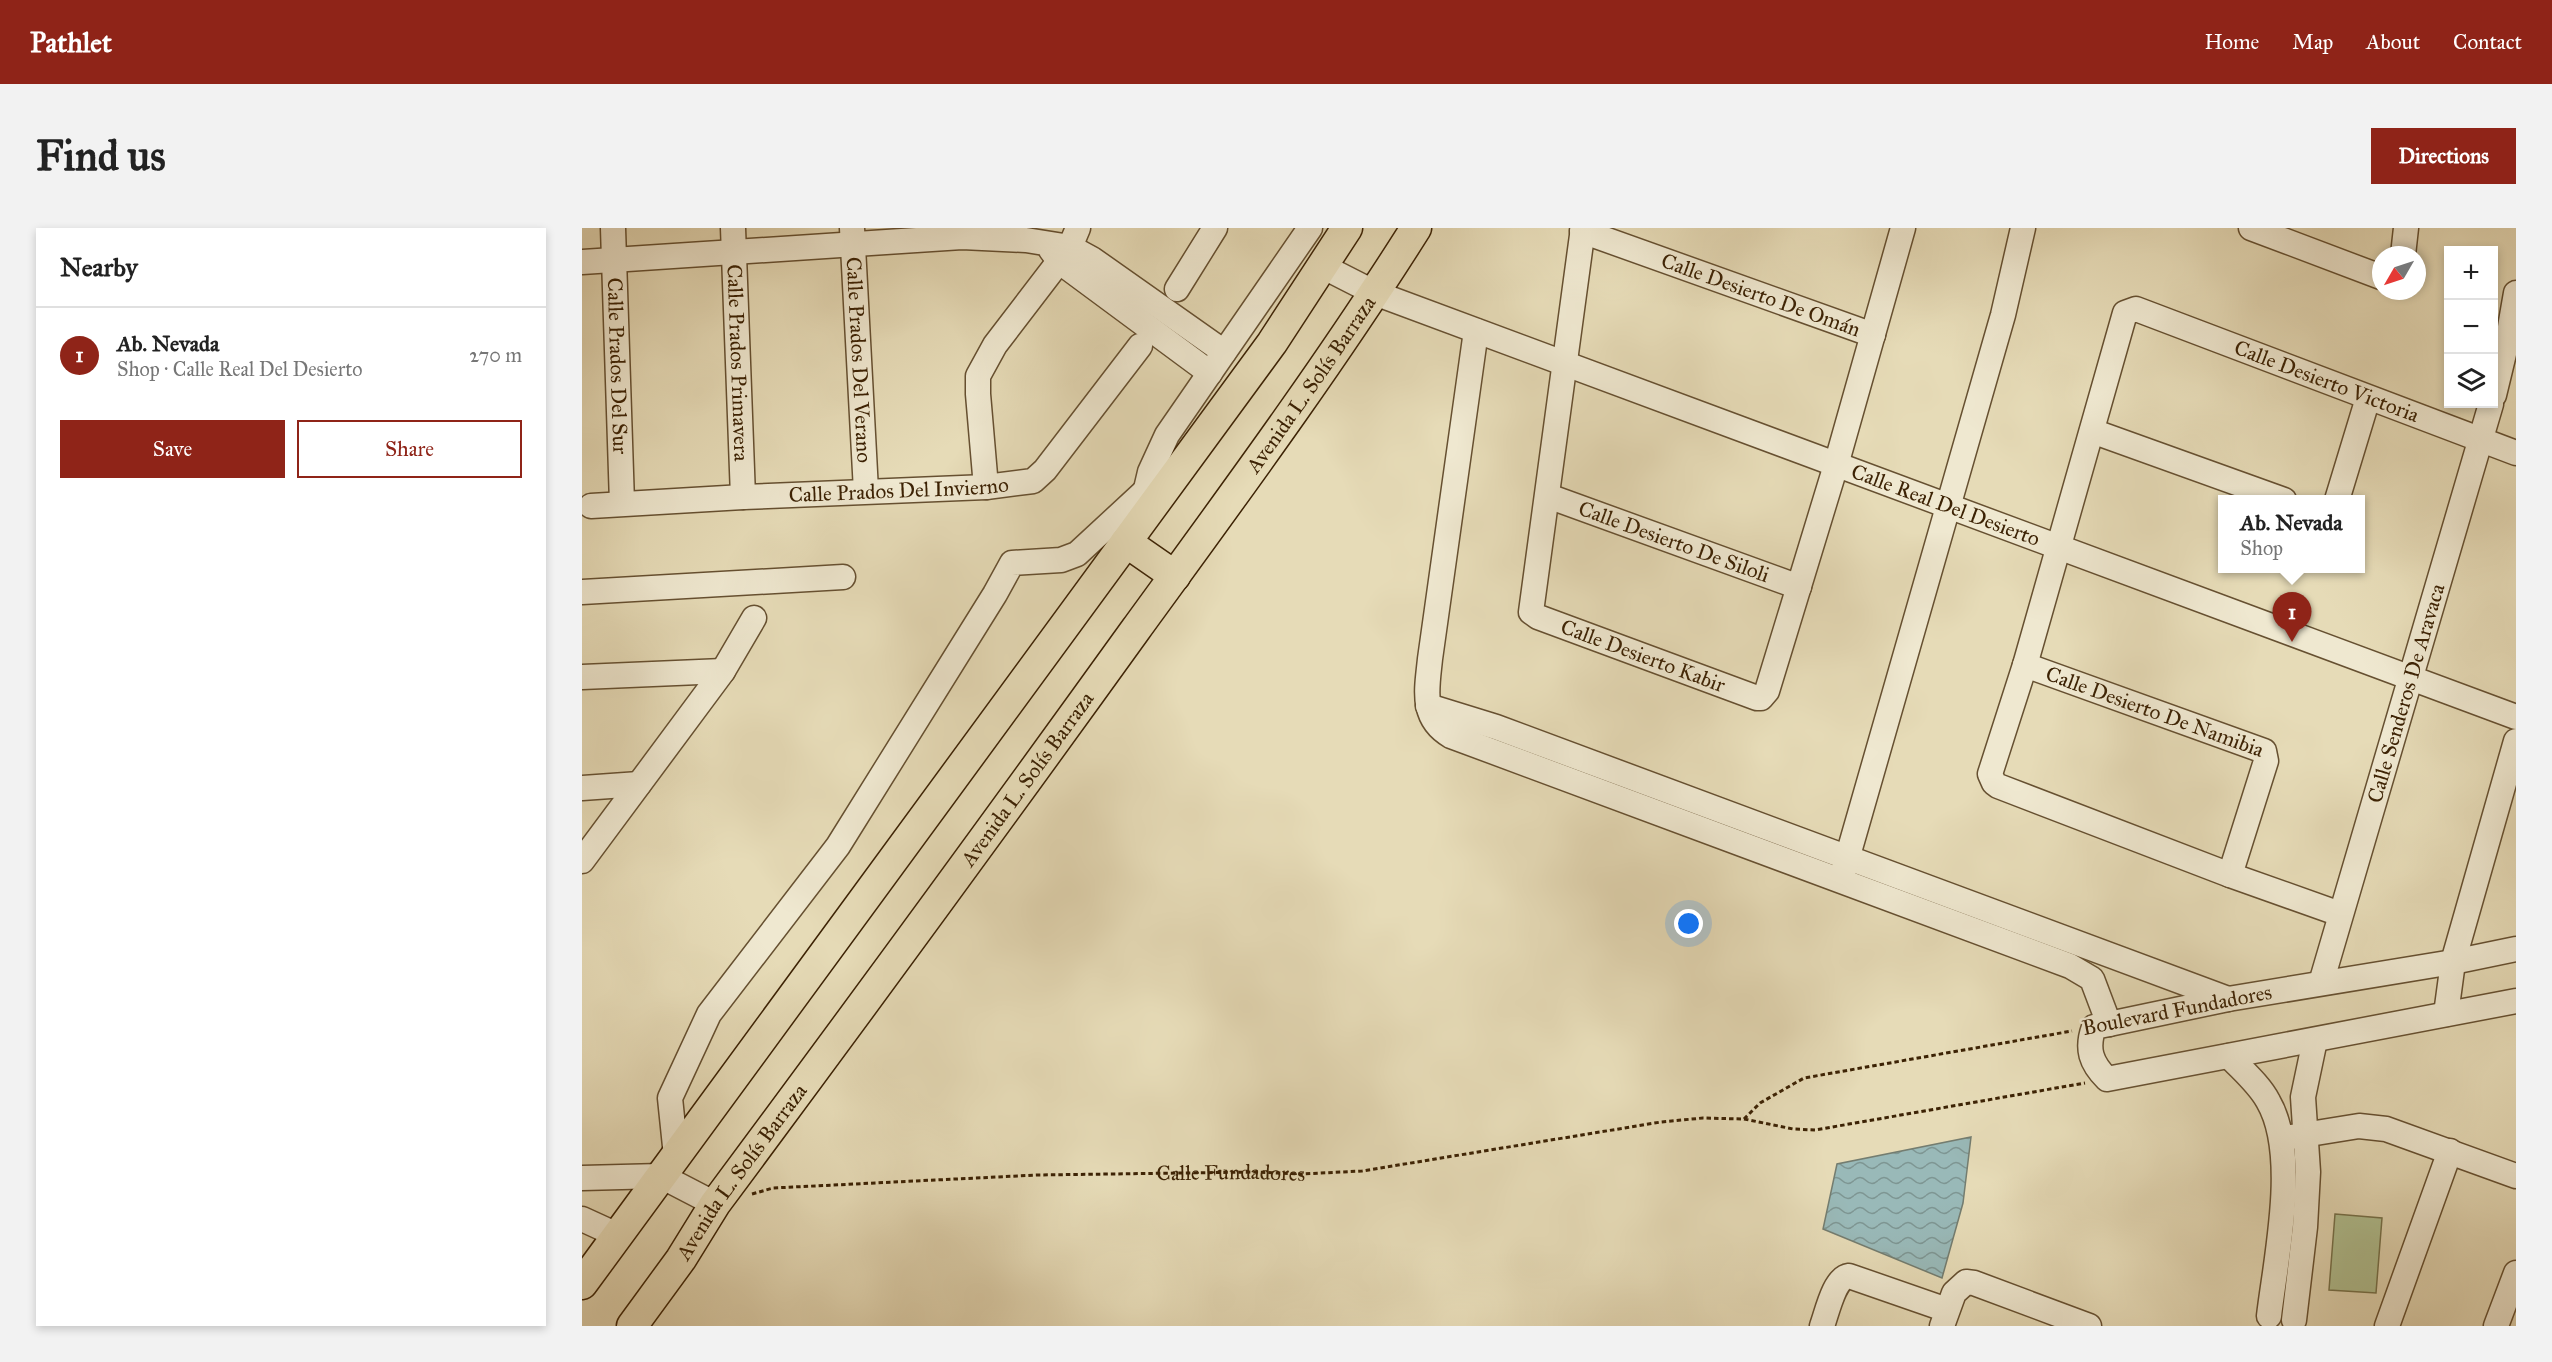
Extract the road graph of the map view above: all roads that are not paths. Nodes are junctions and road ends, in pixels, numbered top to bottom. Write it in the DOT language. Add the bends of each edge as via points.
graph roads {
  1 [pos="613,228"];
  2 [pos="733,228"];
  3 [pos="1215,228"];
  4 [pos="1310,228"];
  5 [pos="1347,228"];
  6 [pos="1416,228"];
  7 [pos="1903,228"];
  8 [pos="2023,228"];
  9 [pos="2251,228"];
  10 [pos="2406,228"];
  11 [pos="1582,230"];
  12 [pos="852,237"];
  13 [pos="1063,245"];
  14 [pos="2404,246"];
  15 [pos="734,252"];
  16 [pos="612,260"];
  17 [pos="582,262"];
  18 [pos="1324,267"];
  19 [pos="2372,273"];
  20 [pos="1177,289"];
  21 [pos="1375,293"];
  22 [pos="2516,293"];
  23 [pos="2136,309"];
  24 [pos="1476,331"];
  25 [pos="1873,335"];
  26 [pos="1140,346"];
  27 [pos="1224,352"];
  28 [pos="1565,364"];
  29 [pos="1210,372"];
  30 [pos="2498,376"];
  31 [pos="2368,398"];
  32 [pos="2490,408"];
  33 [pos="2092,431"];
  34 [pos="2481,440"];
  35 [pos="2516,453"];
  36 [pos="1836,465"];
  37 [pos="986,487"];
  38 [pos="866,491"];
  39 [pos="1144,492"];
  40 [pos="2270,495"];
  41 [pos="2339,495"];
  42 [pos="1548,496"];
  43 [pos="743,497"];
  44 [pos="622,503"];
  45 [pos="591,506"];
  46 [pos="1947,507"];
  47 [pos="1133,532"];
  48 [pos="2059,546"];
  49 [pos="843,576"];
  50 [pos="1175,576"];
  51 [pos="1799,587"];
  52 [pos="582,592"];
  53 [pos="754,618"];
  54 [pos="2025,665"];
  55 [pos="723,671"];
  56 [pos="582,677"];
  57 [pos="2409,677"];
  58 [pos="2516,717"];
  59 [pos="2516,741"];
  60 [pos="639,784"];
  61 [pos="582,788"];
  62 [pos="582,861"];
  63 [pos="1844,869"];
  64 [pos="2230,875"];
  65 [pos="2340,914"];
  66 [pos="2516,949"];
  67 [pos="2453,962"];
  68 [pos="2321,983"];
  69 [pos="2228,999"];
  70 [pos="2516,1001"];
  71 [pos="2446,1014"];
  72 [pos="2102,1025"];
  73 [pos="2315,1040"];
  74 [pos="2229,1056"];
  75 [pos="2305,1135"];
  76 [pos="2281,1139"];
  77 [pos="2450,1151"];
  78 [pos="669,1166"];
  79 [pos="2516,1176"];
  80 [pos="582,1178"];
  81 [pos="716,1204"];
  82 [pos="582,1219"];
  83 [pos="617,1235"];
  84 [pos="582,1284"];
  85 [pos="2514,1284"];
  86 [pos="1945,1318"];
  87 [pos="2259,1321"];
  88 [pos="2298,1323"];
  89 [pos="632,1326"];
  90 [pos="1822,1326"];
  91 [pos="2089,1326"];
  92 [pos="2387,1326"];
  93 [pos="2496,1326"];
  1 -- 16 [label="street, Calle Prados Del Sur"];
  2 -- 15 [label="street, Calle Prados Primavera"];
  3 -- 20 [label="street"];
  4 -- 27 [label="street"];
  5 -- 18 [label="main road"];
  6 -- 21 [label="main road, Avenida L. Solís Barraza"];
  7 -- 25 [label="street, Calle Desierto Kabir"];
  8 -- 46 [label="street" via="2003,315"];
  9 -- 19 [label="street"];
  10 -- 14 [label="street"];
  11 -- 25 [label="street, Calle Desierto De Omán"];
  11 -- 28 [label="street, Calle Desierto Kabir"];
  12 -- 13 [label="street" via="1003,238"];
  12 -- 15 [label="street"];
  12 -- 38 [label="street, Calle Prados Del Verano"];
  13 -- 27 [label="street" via="1092,260"];
  13 -- 29 [label="street"];
  13 -- 37 [label="street" via="978,376"];
  15 -- 16 [label="street"];
  15 -- 43 [label="street, Calle Prados Primavera"];
  16 -- 17 [label="street"];
  16 -- 44 [label="street, Calle Prados Del Sur"];
  18 -- 21 [label="street, Calle Real Del Desierto"];
  18 -- 47 [label="main road"];
  21 -- 24 [label="street, Calle Real Del Desierto"];
  21 -- 50 [label="main road, Avenida L. Solís Barraza"];
  22 -- 30 [label="street"];
  23 -- 31 [label="street, Calle Desierto Victoria"];
  23 -- 33 [label="street, Calle Desierto De Namibia" via="2126,313"];
  24 -- 28 [label="street, Calle Real Del Desierto"];
  24 -- 63 [label="street" via="1429,672 1428,706 1496,727"];
  25 -- 36 [label="street, Calle Desierto Kabir"];
  26 -- 37 [label="street, Calle Prados Del Invierno" via="1039,477 1026,483"];
  27 -- 29 [label="street"];
  28 -- 36 [label="street, Calle Real Del Desierto"];
  28 -- 42 [label="street, Calle Desierto Kabir"];
  29 -- 39 [label="street" via="1167,435"];
  31 -- 34 [label="street, Calle Desierto Victoria"];
  31 -- 41 [label="street"];
  32 -- 34 [label="street, Calle Senderos De Aravaca"];
  33 -- 40 [label="street"];
  33 -- 48 [label="street, Calle Desierto De Namibia"];
  34 -- 35 [label="street, Calle Desierto Victoria"];
  34 -- 57 [label="street, Calle Senderos De Aravaca"];
  36 -- 46 [label="street, Calle Real Del Desierto"];
  36 -- 51 [label="street, Calle Desierto Kabir"];
  37 -- 38 [label="street, Calle Prados Del Invierno"];
  38 -- 43 [label="street, Calle Prados Del Invierno"];
  39 -- 47 [label="street"];
  39 -- 78 [label="street" via="1077,554 1061,560 1012,563 838,846 709,1014 670,1098"];
  42 -- 51 [label="street, Calle Desierto De Siloli"];
  42 -- 51 [label="street, Calle Desierto Kabir" via="1533,614 1746,694 1761,698 1767,692"];
  43 -- 44 [label="street, Calle Prados Del Invierno"];
  44 -- 45 [label="street, Calle Prados Del Invierno"];
  46 -- 48 [label="street, Calle Real Del Desierto"];
  46 -- 63 [label="street"];
  47 -- 50 [label="main road"];
  47 -- 78 [label="main road"];
  48 -- 54 [label="street, Calle Desierto De Namibia"];
  48 -- 57 [label="street, Calle Real Del Desierto"];
  49 -- 52 [label="street"];
  50 -- 81 [label="main road, Avenida L. Solís Barraza"];
  53 -- 55 [label="street"];
  54 -- 64 [label="street, Calle Desierto De Namibia" via="1990,774 1994,783"];
  54 -- 64 [label="street, Calle Desierto De Namibia" via="2265,751 2266,761"];
  55 -- 56 [label="street"];
  55 -- 60 [label="street"];
  57 -- 58 [label="street, Calle Real Del Desierto"];
  57 -- 65 [label="street, Calle Senderos De Aravaca"];
  59 -- 67 [label="street"];
  60 -- 61 [label="street"];
  60 -- 62 [label="street"];
  63 -- 69 [label="street"];
  63 -- 72 [label="street" via="2085,973 2096,986"];
  64 -- 65 [label="street, Calle Desierto De Namibia"];
  65 -- 68 [label="street, Calle Senderos De Aravaca"];
  66 -- 67 [label="street, Boulevard Fundadores"];
  67 -- 68 [label="street, Boulevard Fundadores"];
  67 -- 71 [label="street"];
  68 -- 69 [label="street, Boulevard Fundadores"];
  69 -- 72 [label="street, Boulevard Fundadores"];
  70 -- 71 [label="street"];
  71 -- 73 [label="street"];
  72 -- 74 [label="street" via="2089,1044 2098,1069 2107,1079"];
  73 -- 74 [label="street"];
  73 -- 75 [label="street" via="2303,1097"];
  74 -- 76 [label="street" via="2268,1101"];
  75 -- 76 [label="street"];
  75 -- 77 [label="street" via="2372,1126"];
  75 -- 88 [label="street" via="2308,1172"];
  76 -- 87 [label="street" via="2281,1225"];
  77 -- 79 [label="street"];
  77 -- 92 [label="street"];
  78 -- 80 [label="street"];
  78 -- 81 [label="street"];
  78 -- 83 [label="main road"];
  81 -- 89 [label="main road, Avenida L. Solís Barraza"];
  82 -- 83 [label="street"];
  83 -- 84 [label="main road"];
  85 -- 93 [label="street"];
  86 -- 90 [label="street" via="1844,1276 1838,1281"];
  86 -- 91 [label="street" via="1958,1287 1966,1282"];
  87 -- 88 [label="street" via="2282,1316"];
}
